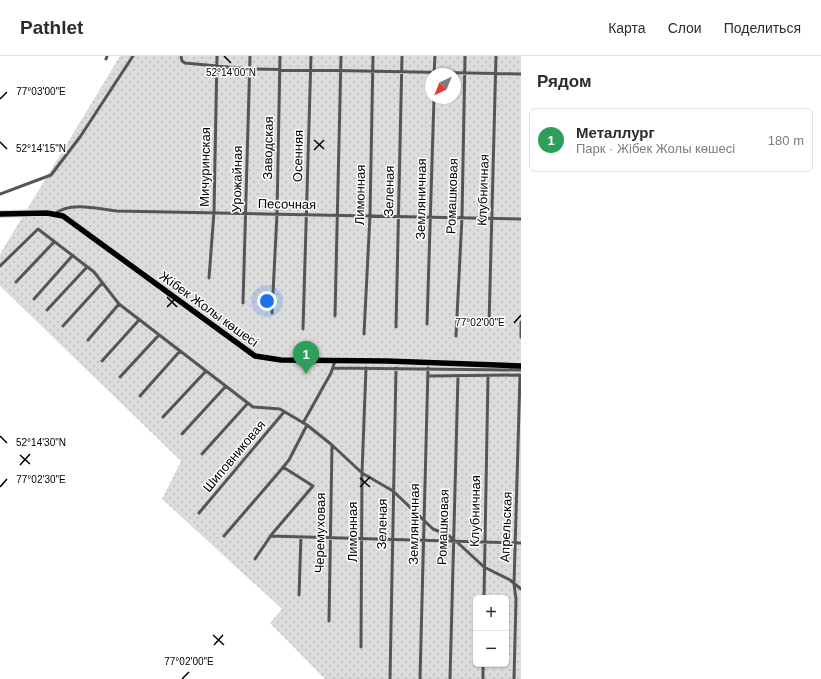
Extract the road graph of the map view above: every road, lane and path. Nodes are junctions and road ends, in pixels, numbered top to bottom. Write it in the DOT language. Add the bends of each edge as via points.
graph roads {
  1 [pos="133,56"];
  2 [pos="181,56"];
  3 [pos="217,56"];
  4 [pos="250,56"];
  5 [pos="280,56"];
  6 [pos="311,56"];
  7 [pos="341,56"];
  8 [pos="373,56"];
  9 [pos="402,56"];
  10 [pos="435,56"];
  11 [pos="465,56"];
  12 [pos="496,56"];
  13 [pos="217,66"];
  14 [pos="280,68"];
  15 [pos="434,68"];
  16 [pos="250,69"];
  17 [pos="310,69"];
  18 [pos="341,70"];
  19 [pos="372,71"];
  20 [pos="401,73"];
  21 [pos="425,73"];
  22 [pos="461,73"];
  23 [pos="465,73"];
  24 [pos="496,73"];
  25 [pos="521,74"];
  26 [pos="434,104"];
  27 [pos="0,194"];
  28 [pos="214,212"];
  29 [pos="0,214"];
  30 [pos="55,214"];
  31 [pos="246,214"];
  32 [pos="277,214"];
  33 [pos="307,214"];
  34 [pos="338,215"];
  35 [pos="370,215"];
  36 [pos="431,216"];
  37 [pos="399,217"];
  38 [pos="462,217"];
  39 [pos="492,218"];
  40 [pos="521,219"];
  41 [pos="54,242"];
  42 [pos="73,256"];
  43 [pos="0,266"];
  44 [pos="87,267"];
  45 [pos="209,278"];
  46 [pos="16,282"];
  47 [pos="102,282"];
  48 [pos="34,299"];
  49 [pos="243,303"];
  50 [pos="119,304"];
  51 [pos="47,310"];
  52 [pos="272,313"];
  53 [pos="335,316"];
  54 [pos="139,320"];
  55 [pos="521,322"];
  56 [pos="427,324"];
  57 [pos="489,325"];
  58 [pos="63,326"];
  59 [pos="396,327"];
  60 [pos="303,329"];
  61 [pos="364,334"];
  62 [pos="159,335"];
  63 [pos="456,336"];
  64 [pos="521,337"];
  65 [pos="88,340"];
  66 [pos="180,351"];
  67 [pos="336,360"];
  68 [pos="102,361"];
  69 [pos="521,366"];
  70 [pos="333,368"];
  71 [pos="366,368"];
  72 [pos="396,368"];
  73 [pos="428,368"];
  74 [pos="521,370"];
  75 [pos="206,371"];
  76 [pos="428,376"];
  77 [pos="458,376"];
  78 [pos="488,376"];
  79 [pos="120,377"];
  80 [pos="226,386"];
  81 [pos="140,396"];
  82 [pos="248,403"];
  83 [pos="284,412"];
  84 [pos="163,417"];
  85 [pos="303,423"];
  86 [pos="307,425"];
  87 [pos="182,434"];
  88 [pos="332,445"];
  89 [pos="202,454"];
  90 [pos="283,467"];
  91 [pos="362,473"];
  92 [pos="393,491"];
  93 [pos="199,513"];
  94 [pos="424,521"];
  95 [pos="224,536"];
  96 [pos="270,536"];
  97 [pos="301,537"];
  98 [pos="330,538"];
  99 [pos="362,539"];
  100 [pos="392,540"];
  101 [pos="424,541"];
  102 [pos="455,541"];
  103 [pos="485,542"];
  104 [pos="515,543"];
  105 [pos="521,543"];
  106 [pos="255,559"];
  107 [pos="484,567"];
  108 [pos="514,584"];
  109 [pos="521,589"];
  110 [pos="299,595"];
  111 [pos="484,595"];
  112 [pos="329,621"];
  113 [pos="361,647"];
  114 [pos="483,667"];
  115 [pos="390,679"];
  116 [pos="420,679"];
  117 [pos="450,679"];
  118 [pos="483,679"];
  119 [pos="514,679"];
  1 -- 27 [label="street" via="80,137 51,175"];
  2 -- 13 [label="street" via="182,61"];
  3 -- 13 [label="street, Мичуринская"];
  4 -- 16 [label="street, Урожайная"];
  5 -- 14 [label="street, Заводская"];
  6 -- 17 [label="street, Осенняя"];
  7 -- 18 [label="street"];
  8 -- 19 [label="street, Лимонная"];
  9 -- 20 [label="street, Зеленая"];
  10 -- 15 [label="street"];
  11 -- 23 [label="street, Ромашковая"];
  12 -- 24 [label="street, Клубничная"];
  13 -- 16 [label="street"];
  13 -- 28 [label="street, Мичуринская"];
  14 -- 16 [label="street"];
  14 -- 17 [label="street"];
  14 -- 32 [label="street, Заводская"];
  16 -- 31 [label="street, Урожайная"];
  17 -- 18 [label="street"];
  17 -- 33 [label="street, Осенняя"];
  18 -- 19 [label="street"];
  18 -- 34 [label="street"];
  19 -- 20 [label="street"];
  19 -- 35 [label="street, Лимонная"];
  20 -- 21 [label="street"];
  20 -- 37 [label="street, Зеленая"];
  22 -- 23 [label="street"];
  23 -- 24 [label="street"];
  23 -- 38 [label="street, Ромашковая"];
  24 -- 25 [label="street"];
  24 -- 39 [label="street, Клубничная"];
  26 -- 36 [label="street, Земляничная"];
  28 -- 30 [label="street, Песочная" via="117,211 79,207 62,208"];
  28 -- 31 [label="street, Песочная"];
  28 -- 45 [label="street, Мичуринская"];
  29 -- 30 [label="highway, Жібек Жолы көшесі"];
  30 -- 67 [label="highway, Жібек Жолы көшесі" via="63,216 255,356 274,359"];
  31 -- 32 [label="street, Песочная"];
  31 -- 49 [label="street, Урожайная"];
  32 -- 33 [label="street, Песочная"];
  32 -- 52 [label="street, Заводская"];
  33 -- 34 [label="street, Песочная"];
  33 -- 60 [label="street, Осенняя"];
  34 -- 35 [label="street, Песочная"];
  34 -- 53 [label="street"];
  35 -- 37 [label="street, Песочная"];
  35 -- 61 [label="street, Лимонная"];
  36 -- 37 [label="street, Песочная"];
  36 -- 38 [label="street, Песочная"];
  36 -- 56 [label="street, Земляничная"];
  37 -- 59 [label="street, Зеленая"];
  38 -- 39 [label="street, Песочная"];
  38 -- 63 [label="street, Ромашковая"];
  39 -- 40 [label="street, Песочная"];
  39 -- 57 [label="street, Клубничная"];
  41 -- 42 [label="street"];
  41 -- 43 [label="street" via="38,228"];
  41 -- 46 [label="street"];
  42 -- 44 [label="street"];
  42 -- 48 [label="street"];
  44 -- 47 [label="street"];
  44 -- 51 [label="street"];
  47 -- 50 [label="street"];
  47 -- 58 [label="street"];
  50 -- 54 [label="street"];
  50 -- 65 [label="street"];
  54 -- 62 [label="street"];
  54 -- 68 [label="street"];
  55 -- 64 [label="street"];
  62 -- 66 [label="street"];
  62 -- 79 [label="street"];
  66 -- 75 [label="street"];
  66 -- 81 [label="street"];
  67 -- 69 [label="highway, Жібек Жолы көшесі"];
  67 -- 70 [label="street"];
  70 -- 71 [label="street"];
  70 -- 85 [label="street"];
  71 -- 72 [label="street"];
  71 -- 91 [label="street, Лимонная"];
  72 -- 73 [label="street"];
  72 -- 92 [label="street, Зеленая"];
  73 -- 74 [label="street"];
  73 -- 76 [label="street, Земляничная"];
  75 -- 80 [label="street"];
  75 -- 84 [label="street"];
  76 -- 77 [label="street"];
  76 -- 94 [label="street, Земляничная"];
  77 -- 78 [label="street"];
  77 -- 102 [label="street, Ромашковая"];
  78 -- 103 [label="street, Клубничная"];
  78 -- 104 [label="street, Апрельская" via="520,375"];
  80 -- 82 [label="street"];
  80 -- 87 [label="street"];
  82 -- 83 [label="street" via="253,407 280,409"];
  82 -- 89 [label="street"];
  83 -- 85 [label="street"];
  83 -- 93 [label="street, Шиповниковая"];
  85 -- 86 [label="street"];
  86 -- 88 [label="street"];
  86 -- 90 [label="street"];
  88 -- 91 [label="street"];
  88 -- 98 [label="street, Черемуховая"];
  90 -- 95 [label="street"];
  90 -- 96 [label="street" via="313,486"];
  91 -- 92 [label="street"];
  91 -- 99 [label="street, Лимонная"];
  92 -- 94 [label="street"];
  92 -- 100 [label="street, Зеленая"];
  94 -- 101 [label="street, Земляничная"];
  94 -- 102 [label="street"];
  96 -- 97 [label="street"];
  96 -- 106 [label="street"];
  97 -- 98 [label="street"];
  97 -- 110 [label="street"];
  98 -- 99 [label="street"];
  98 -- 112 [label="street, Черемуховая"];
  99 -- 100 [label="street"];
  99 -- 113 [label="street, Лимонная"];
  100 -- 101 [label="street"];
  100 -- 115 [label="street, Зеленая"];
  101 -- 102 [label="street"];
  101 -- 116 [label="street, Земляничная"];
  102 -- 103 [label="street"];
  102 -- 107 [label="street"];
  102 -- 117 [label="street, Ромашковая"];
  103 -- 104 [label="street"];
  103 -- 107 [label="street, Клубничная"];
  104 -- 105 [label="street"];
  104 -- 108 [label="street, Апрельская"];
  107 -- 108 [label="street"];
  107 -- 111 [label="street, Клубничная"];
  108 -- 109 [label="street"];
  108 -- 119 [label="street, Апрельская"];
  114 -- 118 [label="street"];
}
